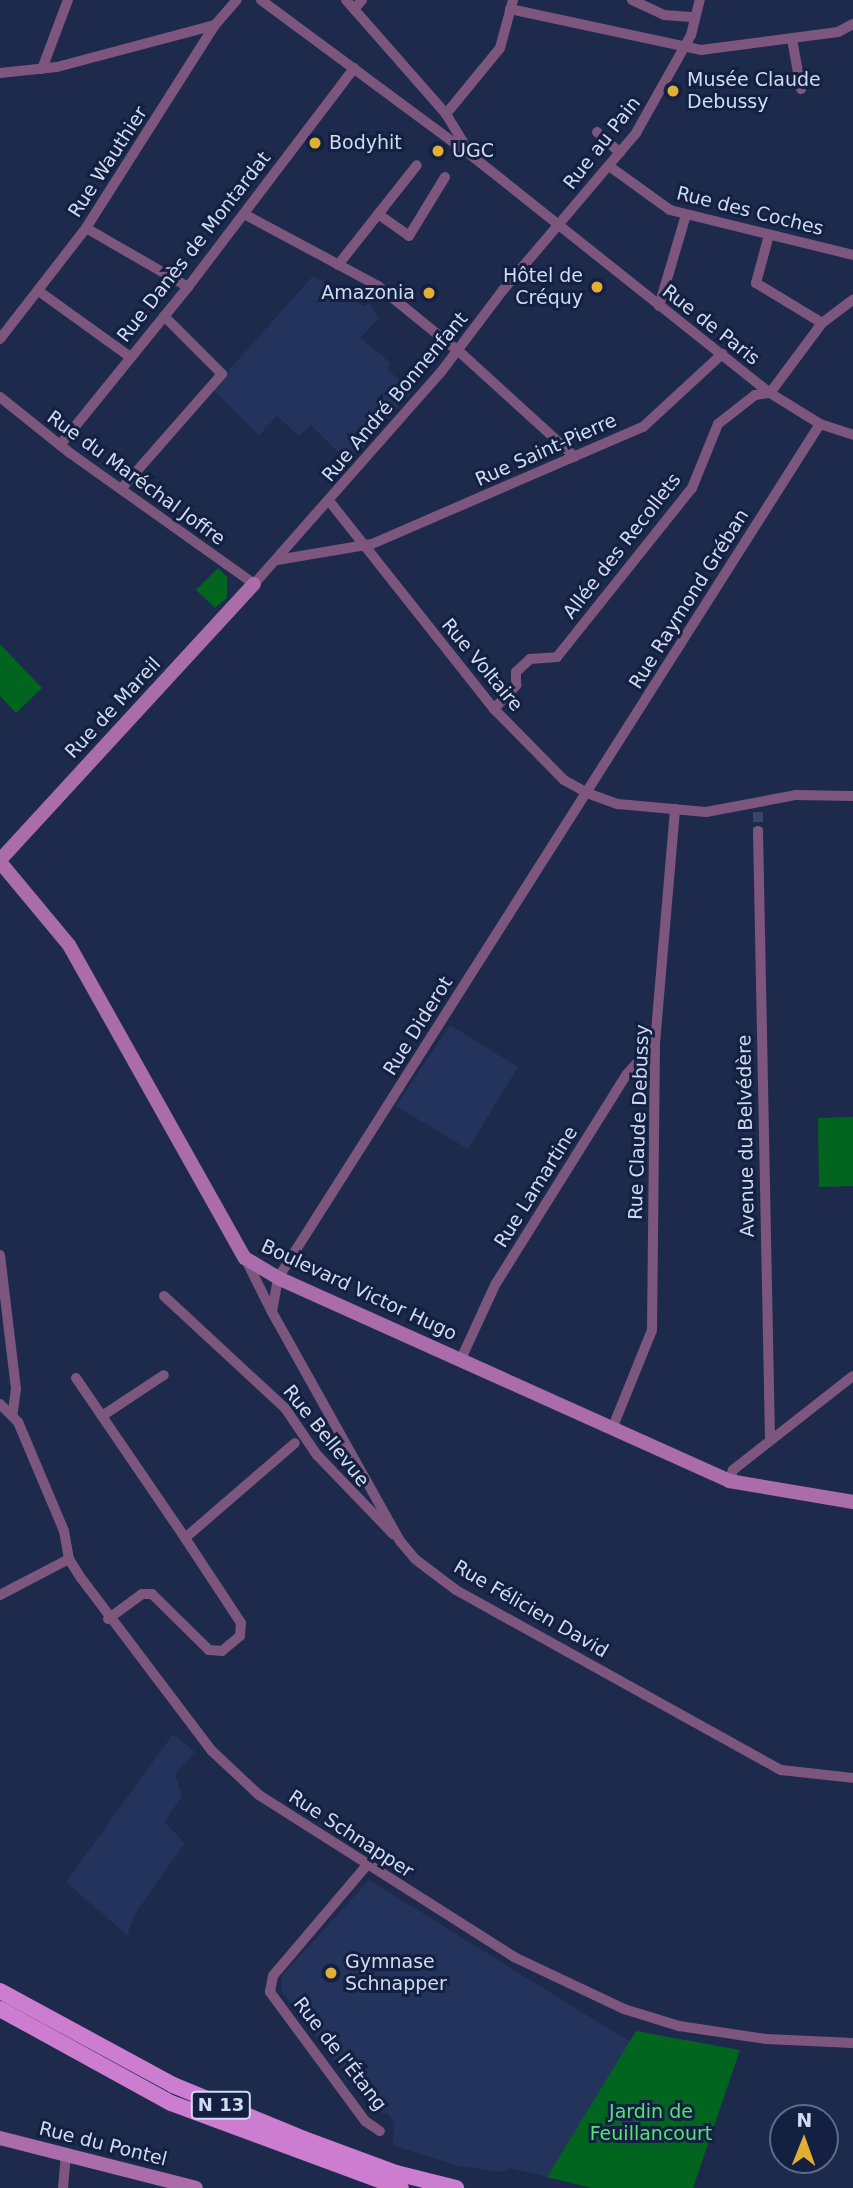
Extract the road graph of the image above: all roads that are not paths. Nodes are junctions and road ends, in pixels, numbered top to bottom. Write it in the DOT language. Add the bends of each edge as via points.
graph roads {
  1 [pos="68,0"];
  2 [pos="237,0"];
  3 [pos="261,0"];
  4 [pos="346,0"];
  5 [pos="362,0"];
  6 [pos="632,0"];
  7 [pos="698,1"];
  8 [pos="511,4"];
  9 [pos="354,9"];
  10 [pos="695,17"];
  11 [pos="215,24"];
  12 [pos="853,24"];
  13 [pos="792,39"];
  14 [pos="681,48"];
  15 [pos="354,68"];
  16 [pos="42,69"];
  17 [pos="0,73"];
  18 [pos="802,89"];
  19 [pos="446,114"];
  20 [pos="597,132"];
  21 [pos="620,153"];
  22 [pos="472,156"];
  23 [pos="417,165"];
  24 [pos="609,166"];
  25 [pos="444,177"];
  26 [pos="244,214"];
  27 [pos="378,214"];
  28 [pos="686,215"];
  29 [pos="557,226"];
  30 [pos="86,228"];
  31 [pos="769,235"];
  32 [pos="853,255"];
  33 [pos="338,265"];
  34 [pos="188,287"];
  35 [pos="40,292"];
  36 [pos="853,300"];
  37 [pos="659,306"];
  38 [pos="164,316"];
  39 [pos="822,323"];
  40 [pos="0,339"];
  41 [pos="458,352"];
  42 [pos="722,354"];
  43 [pos="130,357"];
  44 [pos="770,393"];
  45 [pos="0,397"];
  46 [pos="820,424"];
  47 [pos="853,435"];
  48 [pos="60,445"];
  49 [pos="575,457"];
  50 [pos="121,489"];
  51 [pos="330,502"];
  52 [pos="363,545"];
  53 [pos="277,560"];
  54 [pos="254,584"];
  55 [pos="494,709"];
  56 [pos="587,793"];
  57 [pos="853,796"];
  58 [pos="675,809"];
  59 [pos="758,831"];
  60 [pos="0,861"];
  61 [pos="655,1043"];
  62 [pos="0,1255"];
  63 [pos="245,1258"];
  64 [pos="278,1278"];
  65 [pos="164,1296"];
  66 [pos="272,1312"];
  67 [pos="461,1359"];
  68 [pos="164,1375"];
  69 [pos="853,1376"];
  70 [pos="76,1378"];
  71 [pos="0,1405"];
  72 [pos="12,1416"];
  73 [pos="102,1416"];
  74 [pos="612,1429"];
  75 [pos="770,1440"];
  76 [pos="295,1443"];
  77 [pos="729,1481"];
  78 [pos="853,1502"];
  79 [pos="185,1538"];
  80 [pos="400,1541"];
  81 [pos="69,1559"];
  82 [pos="0,1595"];
  83 [pos="108,1619"];
  84 [pos="853,1778"];
  85 [pos="367,1864"];
  86 [pos="0,1990"];
  87 [pos="0,2009"];
  88 [pos="853,2043"];
  89 [pos="380,2131"];
  90 [pos="0,2138"];
  91 [pos="66,2154"];
  92 [pos="62,2188"];
  93 [pos="196,2188"];
  94 [pos="401,2188"];
  95 [pos="456,2188"];
  1 -- 16 [label="street"];
  2 -- 11 [label="street, Rue Wauthier"];
  3 -- 15 [label="street, Rue de Paris" via="290,27"];
  4 -- 9 [label="street"];
  5 -- 9 [label="street"];
  6 -- 10 [label="street" via="664,15"];
  7 -- 10 [label="street, Rue au Pain"];
  8 -- 14 [label="street"];
  8 -- 19 [label="street" via="500,48 454,110"];
  9 -- 19 [label="street"];
  10 -- 14 [label="street, Rue au Pain"];
  11 -- 16 [label="street"];
  11 -- 30 [label="street, Rue Wauthier"];
  12 -- 13 [label="street" via="838,32"];
  13 -- 14 [label="street" via="727,48"];
  13 -- 18 [label="street"];
  14 -- 21 [label="street, Rue au Pain" via="656,103"];
  15 -- 22 [label="street, Rue de Paris"];
  15 -- 26 [label="street, Rue Danès de Montardat"];
  16 -- 17 [label="street"];
  19 -- 22 [label="street"];
  20 -- 21 [label="street"];
  21 -- 24 [label="street, Rue au Pain"];
  22 -- 29 [label="street, Rue de Paris"];
  23 -- 27 [label="street"];
  24 -- 28 [label="street, Rue des Coches" via="657,203"];
  24 -- 29 [label="street, Rue au Pain"];
  25 -- 27 [label="street" via="409,236"];
  26 -- 33 [label="street"];
  26 -- 34 [label="street, Rue Danès de Montardat"];
  27 -- 33 [label="street"];
  28 -- 31 [label="street, Rue des Coches"];
  28 -- 37 [label="street"];
  29 -- 37 [label="street, Rue de Paris"];
  29 -- 41 [label="street, Rue André Bonnenfant"];
  30 -- 34 [label="street"];
  30 -- 35 [label="street, Rue Wauthier"];
  31 -- 32 [label="street, Rue des Coches"];
  31 -- 39 [label="street" via="756,283"];
  33 -- 41 [label="street" via="377,286"];
  34 -- 38 [label="street, Rue Danès de Montardat"];
  35 -- 40 [label="street, Rue Wauthier"];
  35 -- 43 [label="street"];
  36 -- 39 [label="street"];
  37 -- 42 [label="street, Rue de Paris"];
  38 -- 43 [label="street, Rue Danès de Montardat"];
  38 -- 50 [label="street" via="222,374"];
  39 -- 44 [label="street"];
  41 -- 49 [label="street"];
  41 -- 51 [label="street, Rue André Bonnenfant"];
  42 -- 44 [label="street, Rue de Paris"];
  42 -- 49 [label="street, Rue Saint-Pierre" via="643,426"];
  43 -- 48 [label="street, Rue Danès de Montardat"];
  44 -- 46 [label="street, Rue de Paris"];
  44 -- 55 [label="street, Allée des Recollets" via="755,395 718,424 692,488 558,657 530,659 516,672 516,685"];
  45 -- 48 [label="street, Rue du Maréchal Joffre"];
  46 -- 47 [label="street, Rue de Paris"];
  46 -- 56 [label="street, Rue Raymond Gréban"];
  48 -- 50 [label="street, Rue du Maréchal Joffre"];
  49 -- 52 [label="street, Rue Saint-Pierre"];
  50 -- 54 [label="street, Rue du Maréchal Joffre"];
  51 -- 52 [label="street, Rue Voltaire"];
  51 -- 53 [label="street, Rue André Bonnenfant"];
  52 -- 53 [label="street, Rue Saint-Pierre"];
  52 -- 55 [label="street, Rue Voltaire"];
  53 -- 54 [label="street, Rue André Bonnenfant"];
  54 -- 60 [label="street, Rue de Mareil"];
  55 -- 56 [label="street, Rue Voltaire" via="564,780"];
  56 -- 58 [label="street, Rue Voltaire" via="618,804"];
  56 -- 64 [label="street, Rue Diderot"];
  57 -- 58 [label="street, Rue Voltaire" via="796,795 758,807 706,812"];
  58 -- 61 [label="street, Rue Claude Debussy"];
  59 -- 75 [label="street, Avenue du Belvédère"];
  60 -- 63 [label="street, Boulevard Victor Hugo" via="69,945"];
  61 -- 67 [label="street, Rue Lamartine" via="626,1075 503,1274"];
  61 -- 74 [label="street, Rue Claude Debussy" via="652,1330"];
  62 -- 72 [label="street" via="16,1389"];
  63 -- 64 [label="street, Boulevard Victor Hugo"];
  63 -- 66 [label="street, Rue Félicien David"];
  64 -- 66 [label="street"];
  64 -- 67 [label="street, Boulevard Victor Hugo"];
  65 -- 80 [label="street, Rue Bellevue" via="285,1408 355,1499"];
  66 -- 80 [label="street, Rue Félicien David"];
  67 -- 74 [label="street, Boulevard Victor Hugo"];
  68 -- 73 [label="street"];
  69 -- 75 [label="street"];
  70 -- 73 [label="street"];
  71 -- 72 [label="street"];
  72 -- 81 [label="street, Rue Schnapper" via="64,1531"];
  73 -- 79 [label="street"];
  74 -- 77 [label="street, Boulevard Victor Hugo"];
  75 -- 77 [label="street" via="733,1470"];
  76 -- 79 [label="street"];
  77 -- 78 [label="street, Boulevard Victor Hugo"];
  79 -- 83 [label="street" via="241,1623 240,1636 222,1651 209,1650 152,1594 142,1594"];
  80 -- 84 [label="street, Rue Félicien David" via="415,1559 456,1590 781,1770"];
  81 -- 82 [label="street"];
  81 -- 83 [label="street, Rue Schnapper"];
  83 -- 85 [label="street, Rue Schnapper" via="234,1774"];
  85 -- 88 [label="street, Rue Schnapper" via="538,1971 647,2018 766,2039"];
  85 -- 89 [label="street, Rue de l'Étang" via="272,1976 270,1992 365,2121"];
  86 -- 95 [label="main road, N 13" via="173,2085 317,2144"];
  87 -- 94 [label="main road, N 13" via="171,2103"];
  90 -- 91 [label="street, Rue du Pontel"];
  91 -- 92 [label="street"];
  91 -- 93 [label="street, Rue du Pontel"];
}
